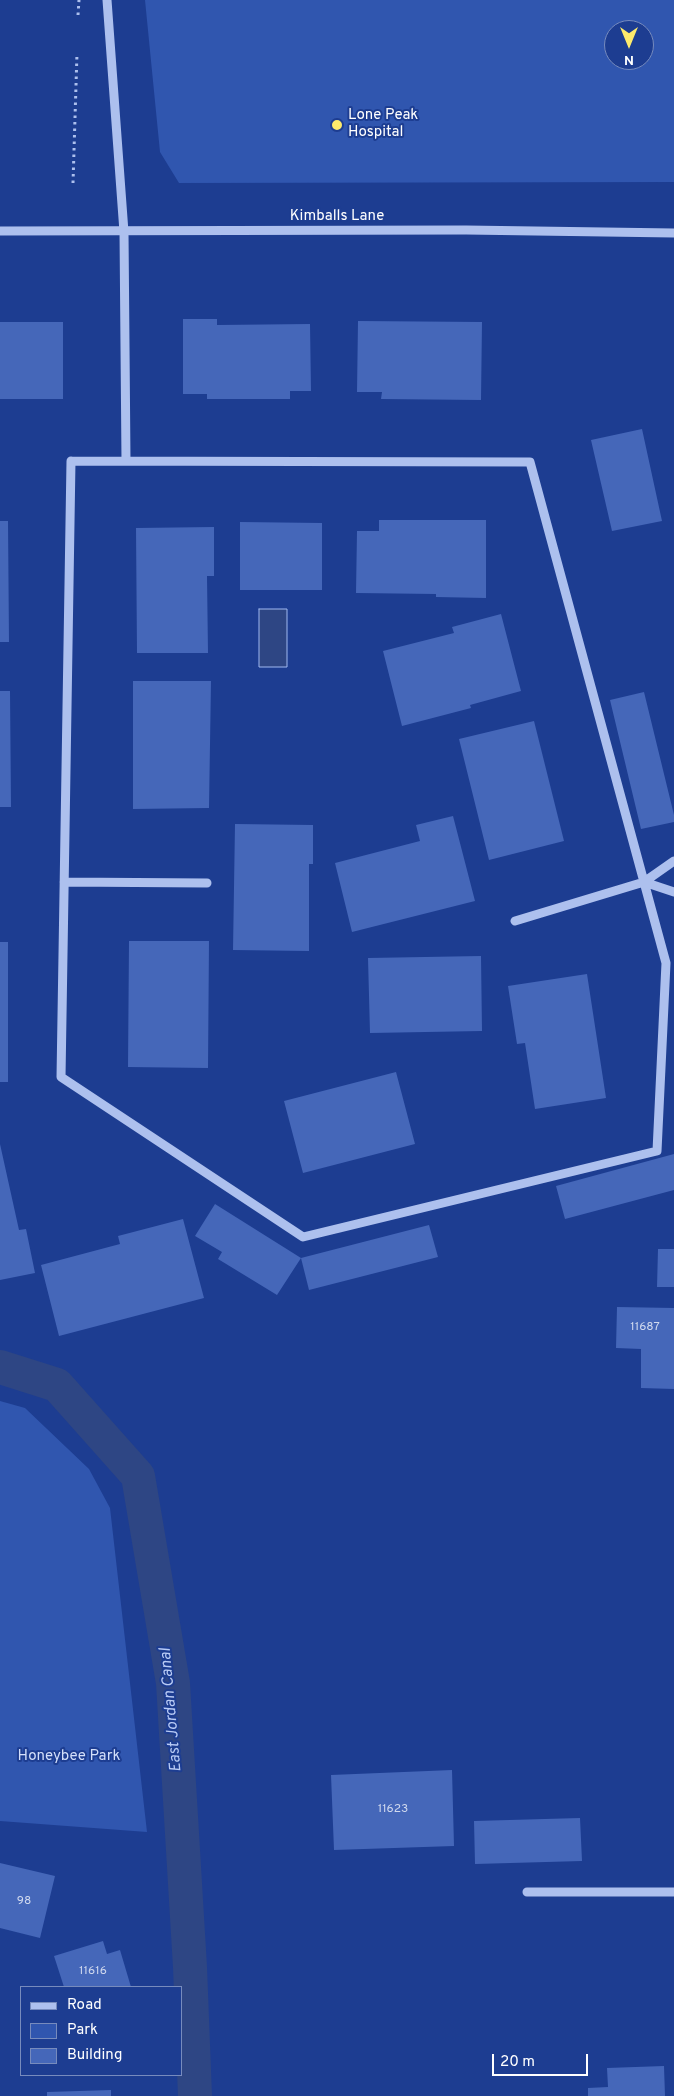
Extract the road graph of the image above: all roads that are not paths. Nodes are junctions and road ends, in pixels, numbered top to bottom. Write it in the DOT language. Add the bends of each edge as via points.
graph roads {
  1 [pos="107,0"];
  2 [pos="0,232"];
  3 [pos="124,232"];
  4 [pos="674,233"];
  5 [pos="126,461"];
  6 [pos="674,861"];
  7 [pos="64,882"];
  8 [pos="644,882"];
  9 [pos="207,883"];
  10 [pos="674,892"];
  11 [pos="515,921"];
  12 [pos="527,1892"];
  13 [pos="674,1892"];
  1 -- 3 [label="street"];
  2 -- 3 [label="street, Kimballs Lane"];
  3 -- 4 [label="street, Kimballs Lane" via="466,230"];
  3 -- 5 [label="street"];
  5 -- 7 [label="street" via="72,461"];
  5 -- 8 [label="street" via="530,462"];
  6 -- 8 [label="street"];
  7 -- 8 [label="street" via="61,1077 303,1237 657,1151 666,963"];
  7 -- 9 [label="street"];
  8 -- 10 [label="street"];
  8 -- 11 [label="street"];
  12 -- 13 [label="street"];
}
